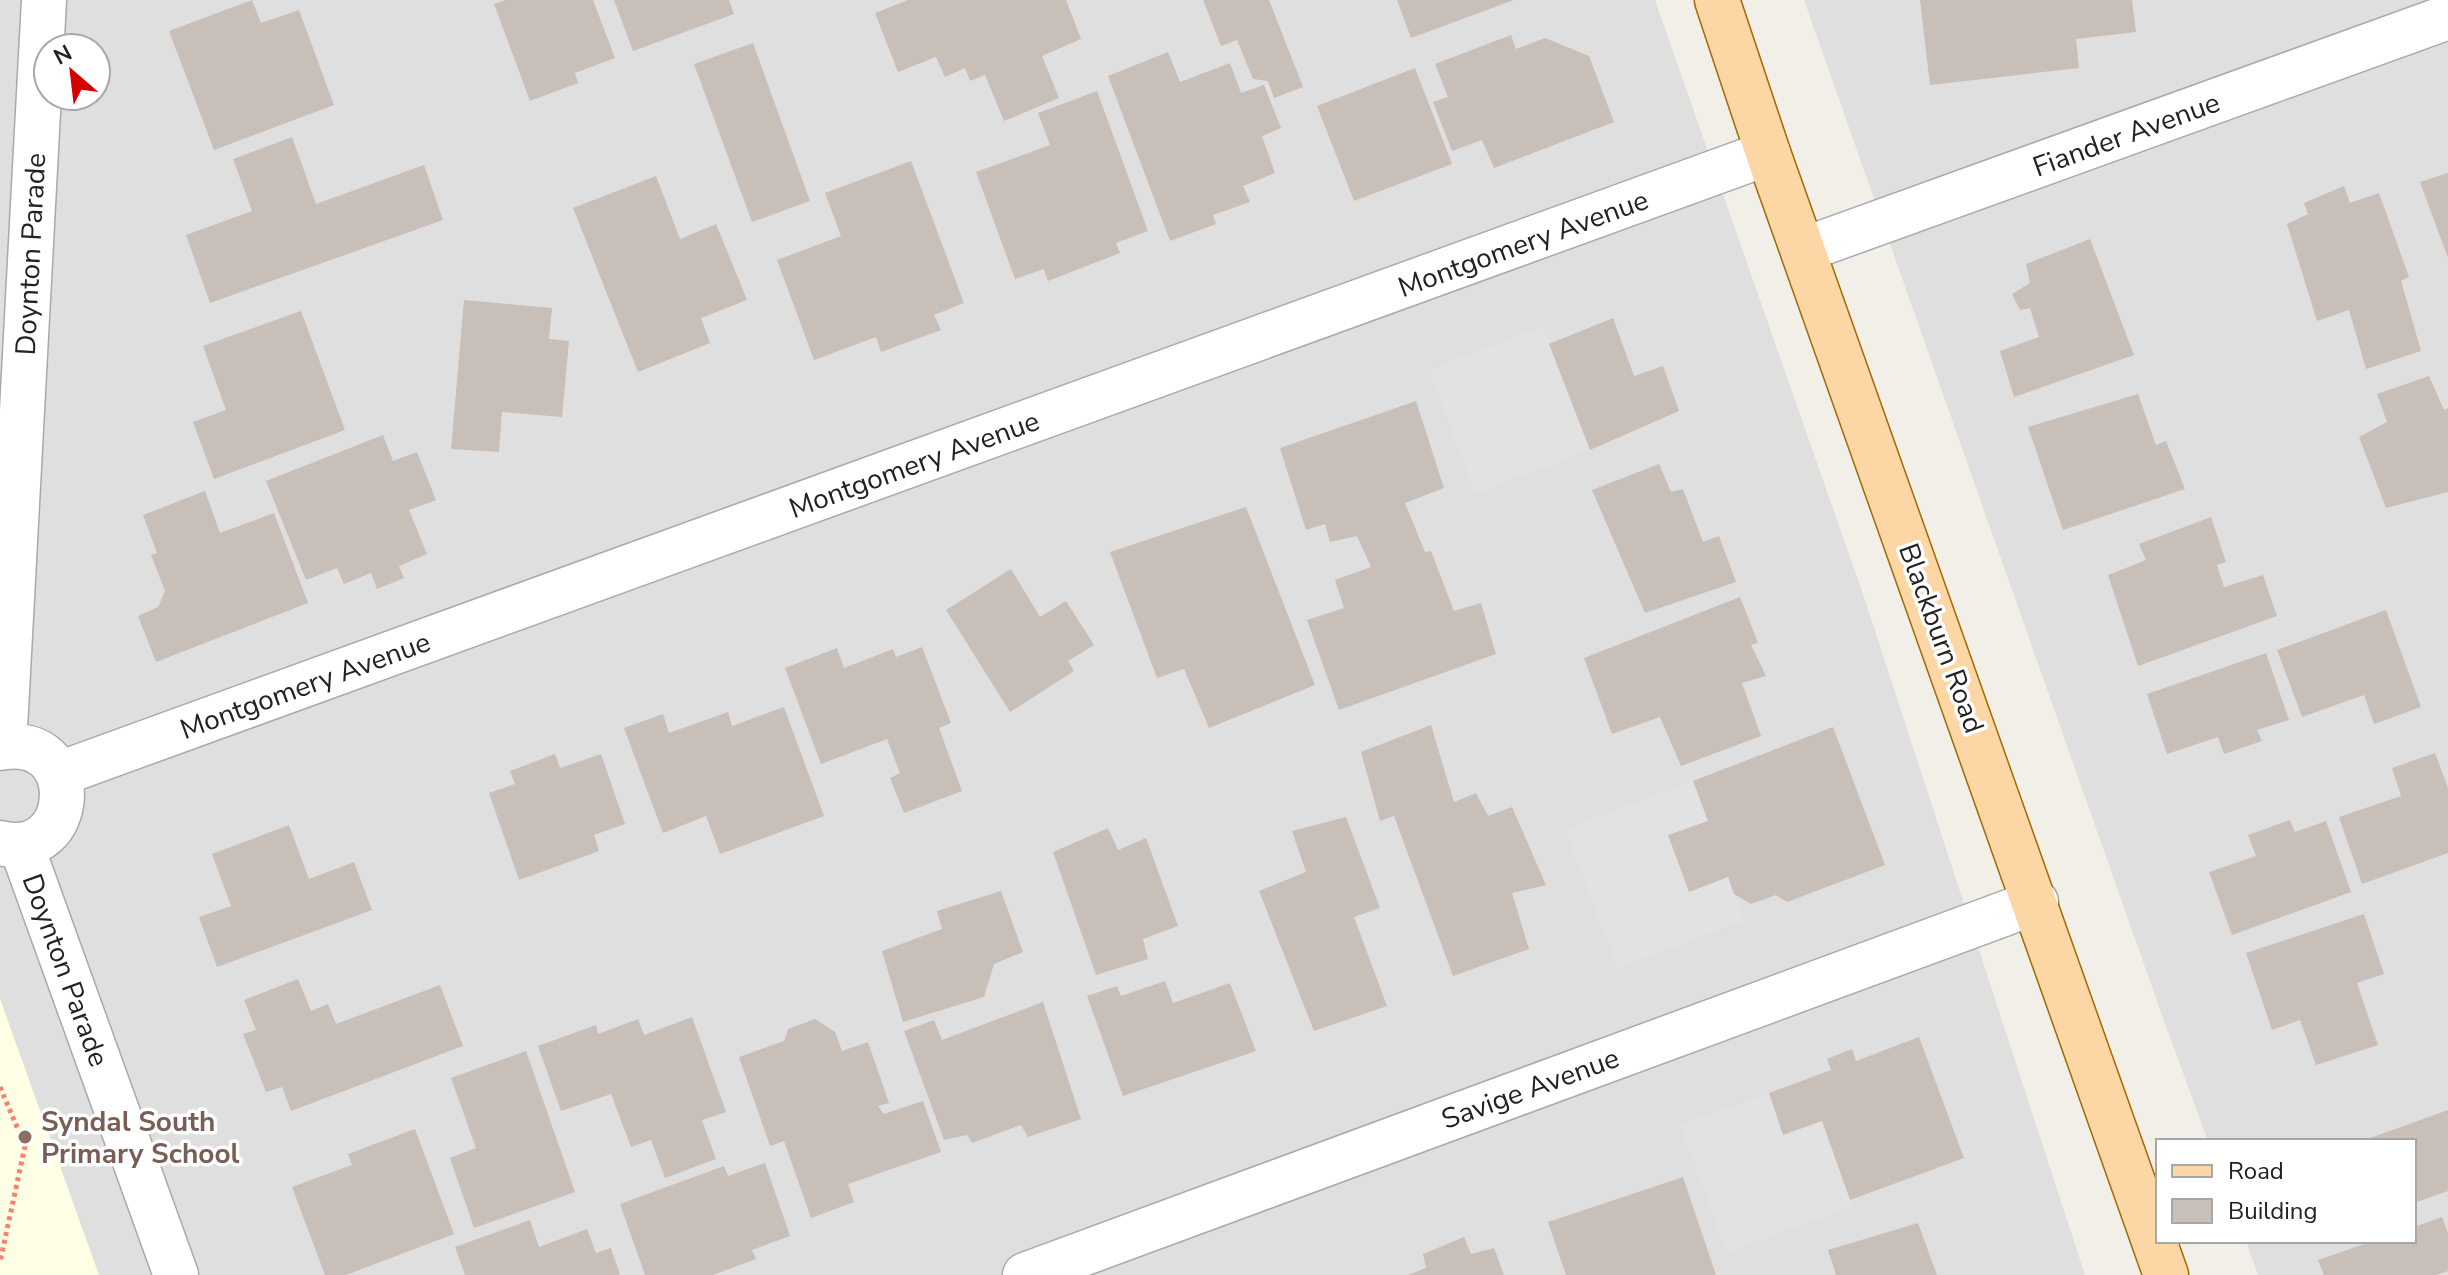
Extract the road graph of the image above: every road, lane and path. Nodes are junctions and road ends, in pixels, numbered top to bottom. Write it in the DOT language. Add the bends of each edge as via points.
graph roads {
  1 [pos="44,0"];
  2 [pos="1717,0"];
  3 [pos="2448,17"];
  4 [pos="1768,153"];
  5 [pos="1803,250"];
  6 [pos="2,748"];
  7 [pos="59,774"];
  8 [pos="11,844"];
  9 [pos="2036,902"];
  10 [pos="0,1087"];
  11 [pos="0,1262"];
  12 [pos="176,1275"];
  13 [pos="1025,1275"];
  14 [pos="2166,1275"];
  1 -- 6 [label="street, Doynton Parade"];
  2 -- 4 [label="main road, Blackburn Road"];
  3 -- 5 [label="street, Fiander Avenue"];
  4 -- 5 [label="main road, Blackburn Road"];
  4 -- 7 [label="street, Montgomery Avenue"];
  5 -- 9 [label="main road, Blackburn Road"];
  6 -- 7 [label="street" via="38,752"];
  7 -- 8 [label="street" via="63,800 55,824 42,836"];
  8 -- 12 [label="street, Doynton Parade"];
  9 -- 13 [label="street, Savige Avenue"];
  9 -- 14 [label="main road, Blackburn Road"];
  10 -- 11 [label="path" via="25,1146"];
}
